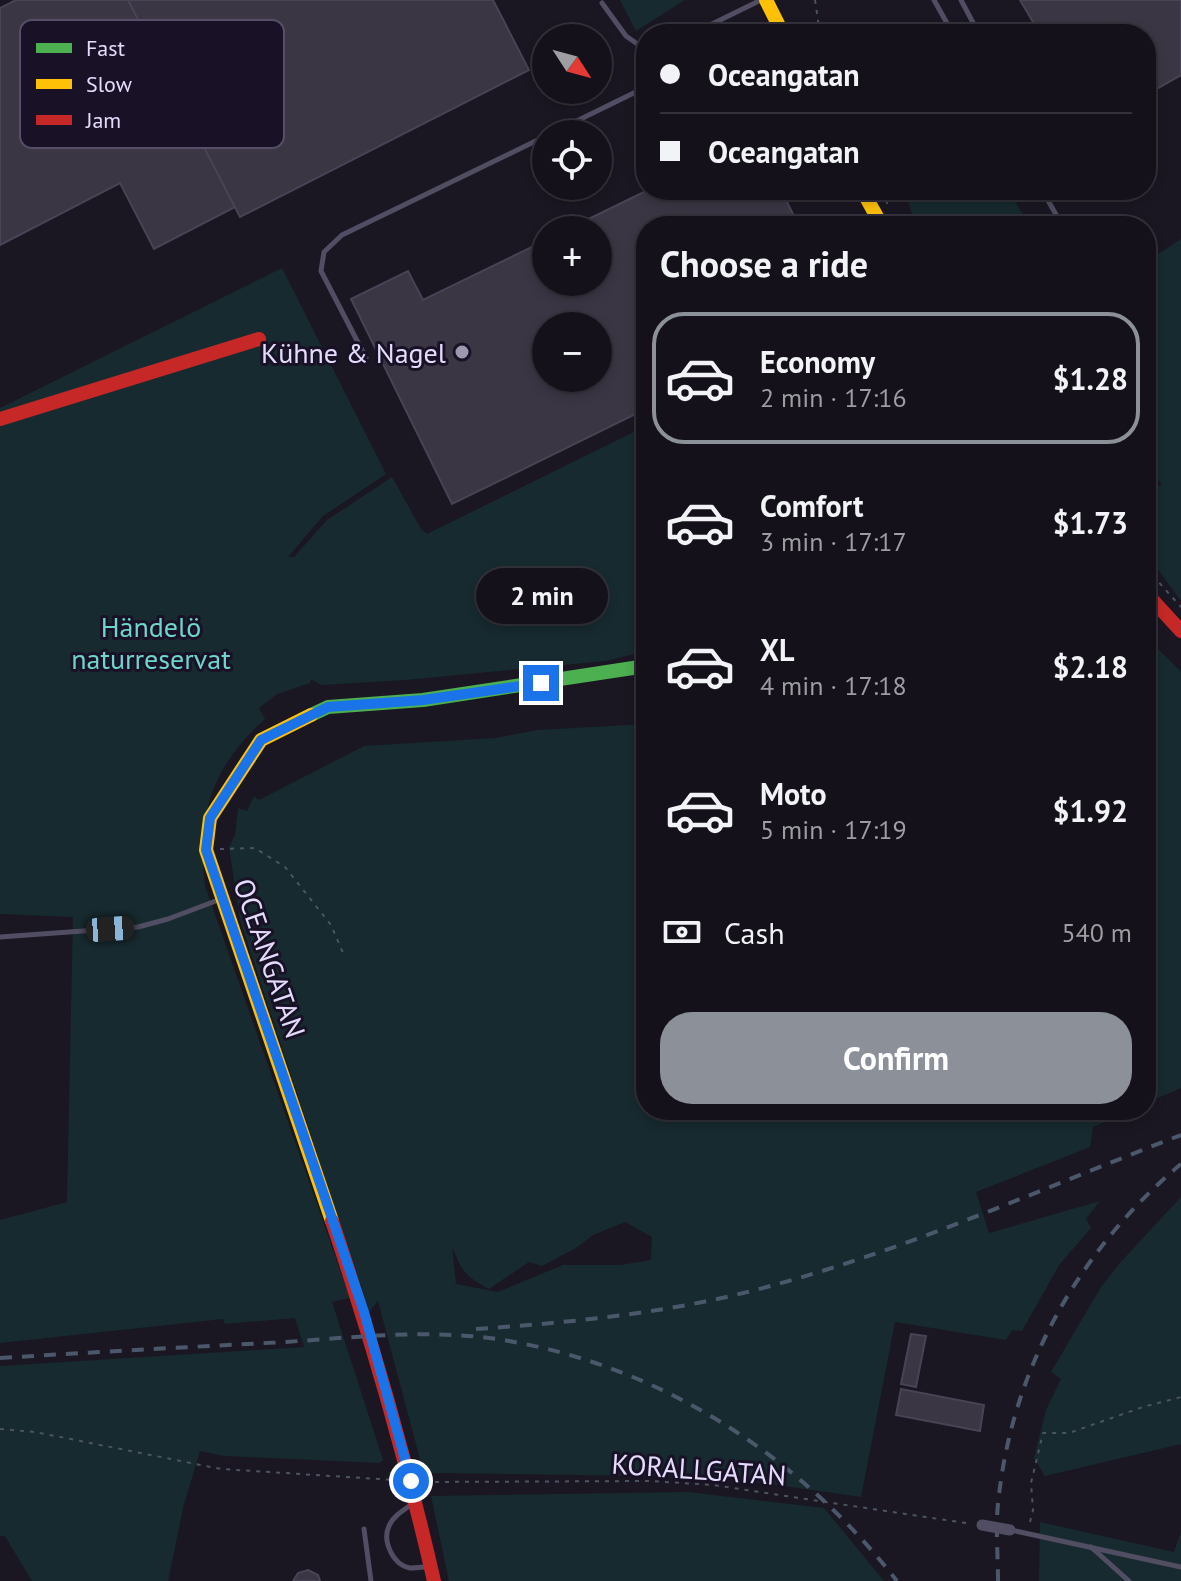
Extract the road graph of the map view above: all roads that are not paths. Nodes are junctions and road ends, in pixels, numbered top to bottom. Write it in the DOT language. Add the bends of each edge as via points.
graph roads {
  1 [pos="764,0"];
  2 [pos="934,0"];
  3 [pos="961,0"];
  4 [pos="602,3"];
  5 [pos="712,24"];
  6 [pos="777,24"];
  7 [pos="947,24"];
  8 [pos="974,24"];
  9 [pos="636,43"];
  10 [pos="636,92"];
  11 [pos="579,120"];
  12 [pos="532,143"];
  13 [pos="259,339"];
  14 [pos="366,358"];
  15 [pos="0,419"];
  16 [pos="1156,604"];
  17 [pos="1181,631"];
  18 [pos="636,668"];
  19 [pos="222,899"];
  20 [pos="0,937"];
  21 [pos="416,1502"];
  22 [pos="982,1525"];
  23 [pos="364,1529"];
  24 [pos="1010,1530"];
  25 [pos="1090,1547"];
  26 [pos="1181,1564"];
  27 [pos="431,1566"];
  28 [pos="371,1581"];
  29 [pos="434,1581"];
  30 [pos="1129,1581"];
  1 -- 5 [label="lane"];
  1 -- 6 [label="street"];
  2 -- 7 [label="lane"];
  3 -- 8 [label="lane"];
  4 -- 9 [label="lane"];
  10 -- 11 [label="lane"];
  12 -- 14 [label="lane" via="342,235 324,252 321,271"];
  13 -- 15 [label="street"];
  16 -- 17 [label="street"];
  18 -- 19 [label="street, OCEANGATAN" via="423,700 328,707 261,740 210,818 206,850"];
  19 -- 20 [label="lane" via="138,927"];
  19 -- 21 [label="street, OCEANGATAN" via="364,1312"];
  21 -- 27 [label="street, OCEANGATAN"];
  21 -- 27 [label="lane" via="387,1529 388,1547 398,1564"];
  22 -- 24 [label="street, bridge"];
  23 -- 28 [label="lane"];
  24 -- 25 [label="lane"];
  25 -- 26 [label="lane"];
  25 -- 30 [label="lane"];
  27 -- 29 [label="street, OCEANGATAN"];
}
